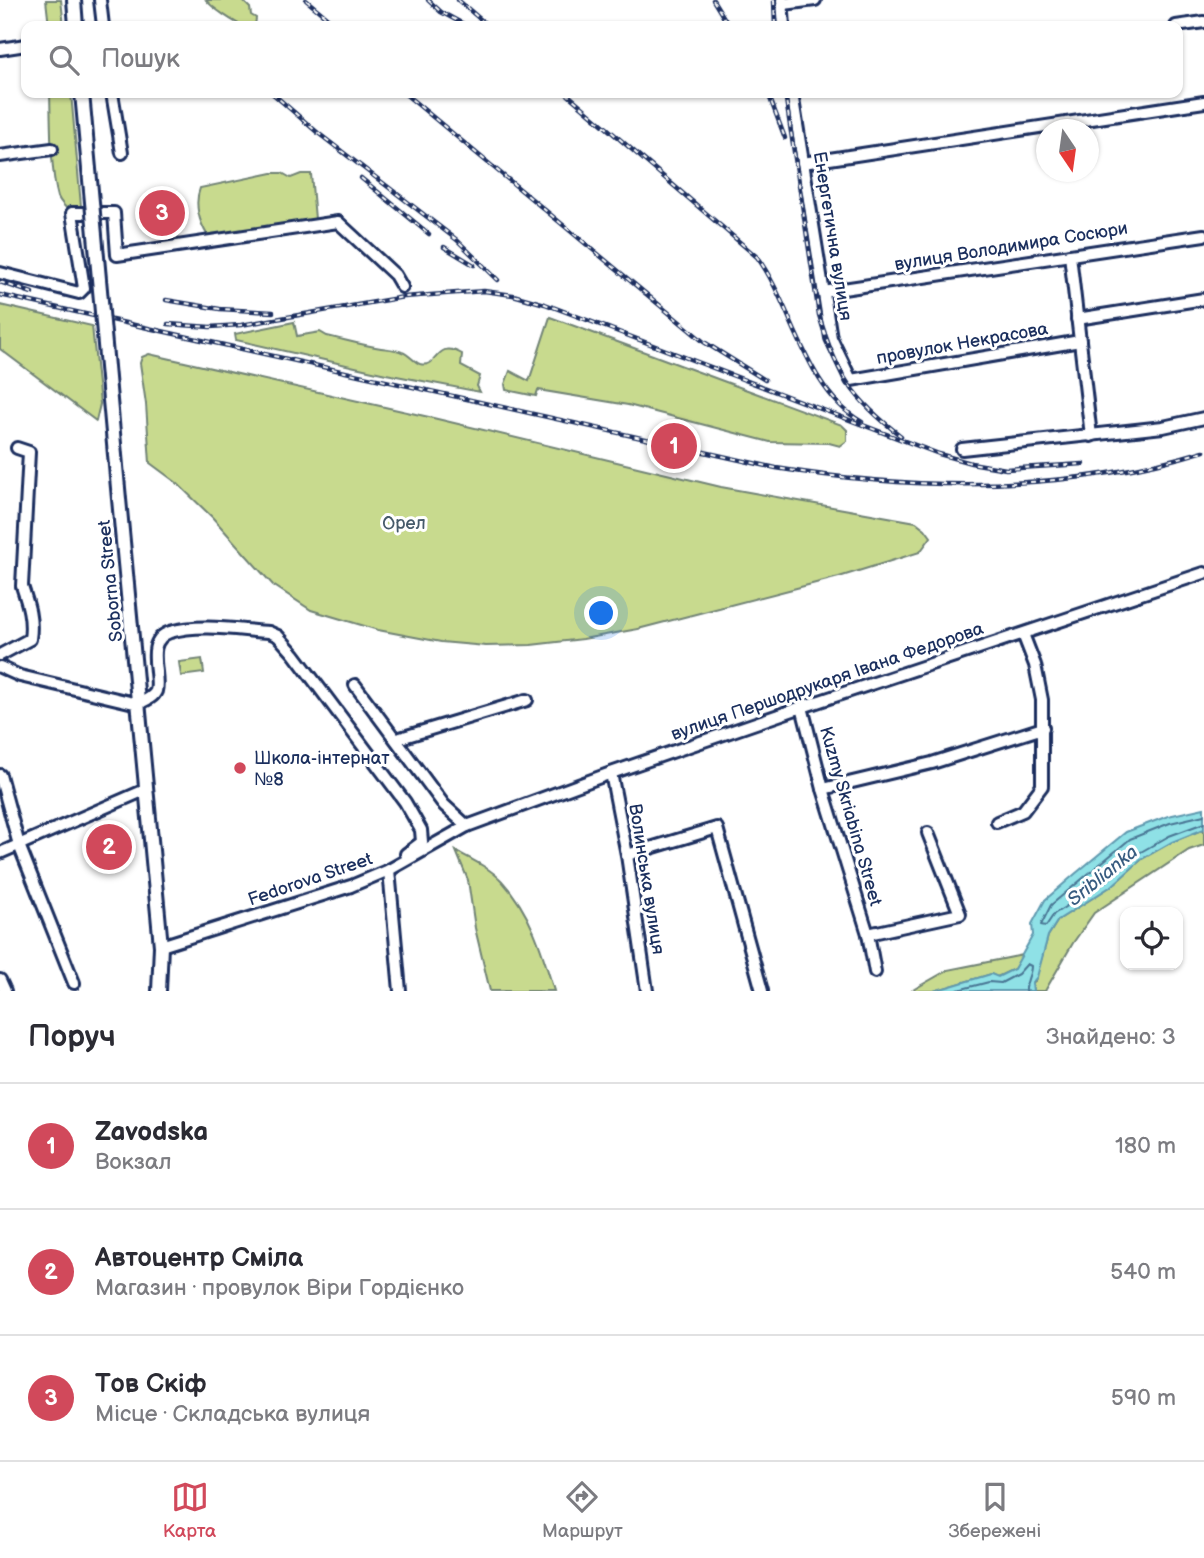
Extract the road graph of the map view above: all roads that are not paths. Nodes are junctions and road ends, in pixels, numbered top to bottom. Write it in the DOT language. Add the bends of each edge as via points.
graph roads {
  1 [pos="74,0"];
  2 [pos="100,0"];
  3 [pos="815,0"];
  4 [pos="782,1"];
  5 [pos="76,21"];
  6 [pos="102,21"];
  7 [pos="784,21"];
  8 [pos="1204,22"];
  9 [pos="1183,25"];
  10 [pos="21,46"];
  11 [pos="0,49"];
  12 [pos="82,98"];
  13 [pos="113,98"];
  14 [pos="793,98"];
  15 [pos="1204,102"];
  16 [pos="52,149"];
  17 [pos="122,153"];
  18 [pos="0,156"];
  19 [pos="803,163"];
  20 [pos="1204,235"];
  21 [pos="1069,255"];
  22 [pos="0,273"];
  23 [pos="402,287"];
  24 [pos="823,292"];
  25 [pos="1204,299"];
  26 [pos="1077,319"];
  27 [pos="1080,341"];
  28 [pos="851,380"];
  29 [pos="1204,418"];
  30 [pos="1091,436"];
  31 [pos="17,449"];
  32 [pos="962,449"];
  33 [pos="1204,573"];
  34 [pos="1023,634"];
  35 [pos="0,655"];
  36 [pos="0,667"];
  37 [pos="20,676"];
  38 [pos="0,677"];
  39 [pos="355,685"];
  40 [pos="527,700"];
  41 [pos="138,704"];
  42 [pos="802,706"];
  43 [pos="1043,728"];
  44 [pos="397,739"];
  45 [pos="611,773"];
  46 [pos="0,775"];
  47 [pos="822,789"];
  48 [pos="145,790"];
  49 [pos="997,822"];
  50 [pos="465,827"];
  51 [pos="928,833"];
  52 [pos="19,845"];
  53 [pos="0,853"];
  54 [pos="627,855"];
  55 [pos="389,870"];
  56 [pos="332,892"];
  57 [pos="867,934"];
  58 [pos="161,946"];
  59 [pos="874,972"];
  60 [pos="0,980"];
  61 [pos="74,983"];
  62 [pos="5,991"];
  63 [pos="159,991"];
  64 [pos="400,991"];
  65 [pos="647,991"];
  66 [pos="762,991"];
  1 -- 5 [label="main road"];
  2 -- 6 [label="street"];
  3 -- 4 [label="street"];
  4 -- 7 [label="street"];
  8 -- 9 [label="street"];
  10 -- 11 [label="street"];
  12 -- 41 [label="main road, Soborna Street, bridge"];
  13 -- 17 [label="street"];
  14 -- 19 [label="street, Енергетична вулиця"];
  15 -- 19 [label="street"];
  16 -- 18 [label="street"];
  19 -- 24 [label="street, Енергетична вулиця"];
  20 -- 21 [label="street, вулиця Володимира Сосюри"];
  21 -- 24 [label="street, вулиця Володимира Сосюри"];
  21 -- 26 [label="street"];
  22 -- 23 [label="street" via="79,293 84,288 72,213 114,213 117,255 338,222"];
  24 -- 28 [label="street, Енергетична вулиця" via="831,338"];
  25 -- 26 [label="street"];
  26 -- 27 [label="street"];
  27 -- 28 [label="street, провулок Некрасова"];
  27 -- 30 [label="street"];
  29 -- 30 [label="street"];
  30 -- 32 [label="street"];
  31 -- 35 [label="street" via="29,452 22,586 32,626 30,639"];
  33 -- 34 [label="street, вулиця Першодрукаря Івана Федорова"];
  34 -- 42 [label="street, вулиця Першодрукаря Івана Федорова"];
  34 -- 43 [label="street" via="1035,665"];
  36 -- 37 [label="street"];
  37 -- 38 [label="street"];
  37 -- 41 [label="street"];
  39 -- 44 [label="street"];
  40 -- 44 [label="street"];
  41 -- 48 [label="main road, Soborna Street"];
  41 -- 56 [label="street" via="156,690 153,659 159,641 170,632 203,628 278,636 421,830 422,842 414,850"];
  42 -- 45 [label="street, вулиця Першодрукаря Івана Федорова"];
  42 -- 47 [label="street, Kuzmy Skriabina Street"];
  43 -- 47 [label="street" via="932,763"];
  43 -- 49 [label="street" via="1042,786 1023,811"];
  44 -- 50 [label="street"];
  45 -- 50 [label="street, вулиця Першодрукаря Івана Федорова"];
  45 -- 54 [label="street, Волинська вулиця"];
  46 -- 52 [label="street"];
  47 -- 57 [label="street, Kuzmy Skriabina Street"];
  48 -- 52 [label="street"];
  48 -- 58 [label="main road, Soborna Street"];
  50 -- 55 [label="street, Fedorova Street"];
  51 -- 57 [label="street, Kuzmy Skriabina Street" via="960,914"];
  52 -- 53 [label="street"];
  52 -- 61 [label="street"];
  54 -- 65 [label="street, Волинська вулиця"];
  54 -- 66 [label="street" via="717,828"];
  55 -- 56 [label="street, Fedorova Street"];
  55 -- 64 [label="street"];
  56 -- 58 [label="street, Fedorova Street"];
  57 -- 59 [label="street, Kuzmy Skriabina Street"];
  58 -- 63 [label="main road, Soborna Street"];
  60 -- 62 [label="street"];
}
